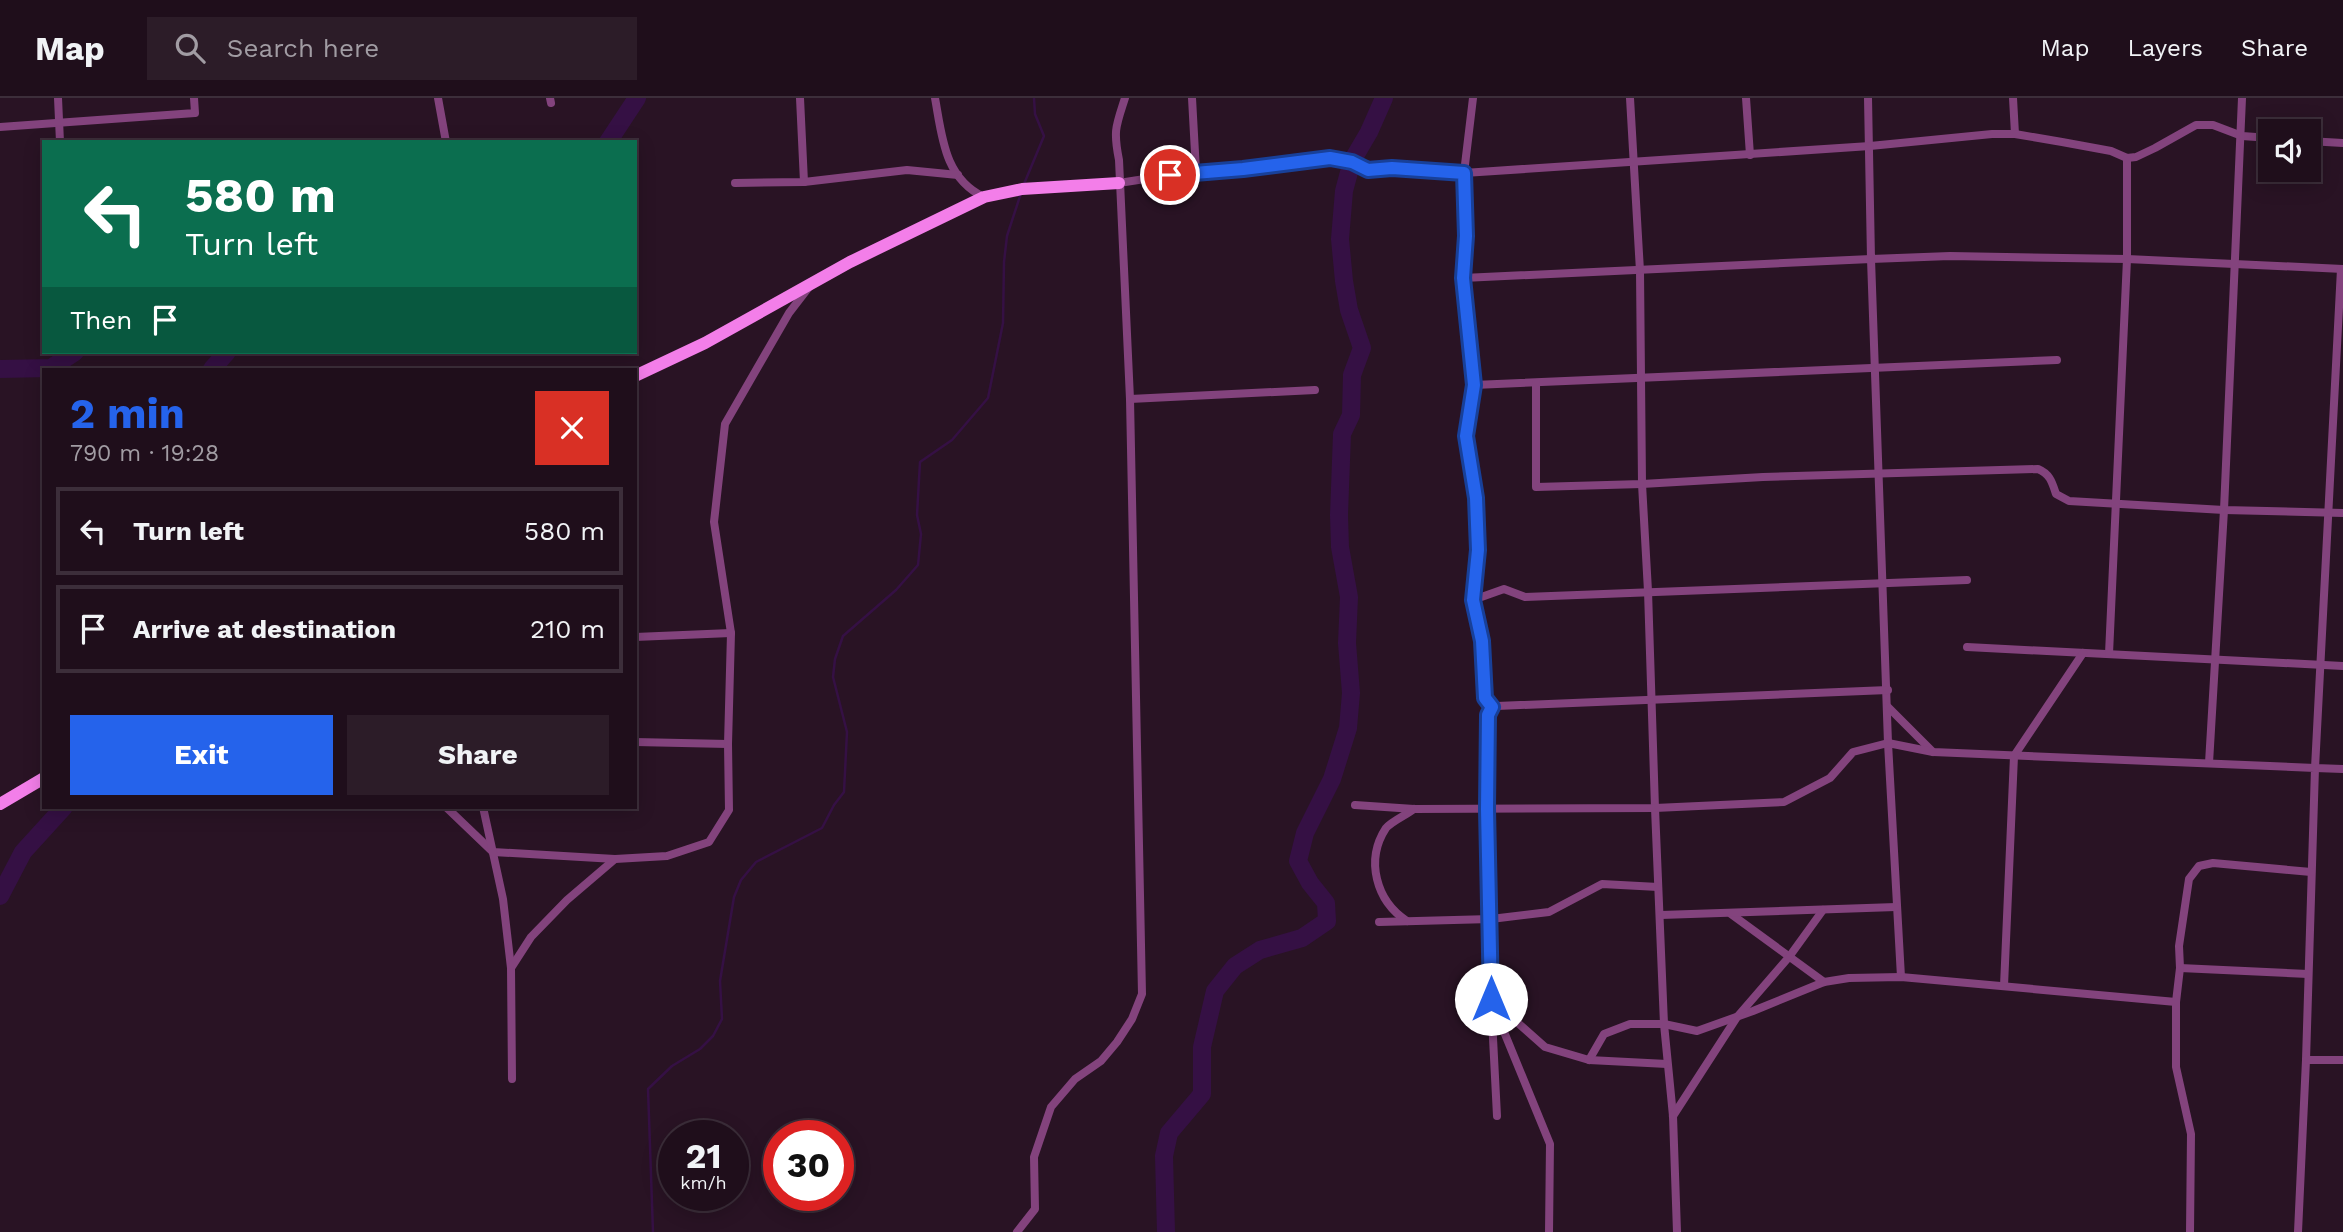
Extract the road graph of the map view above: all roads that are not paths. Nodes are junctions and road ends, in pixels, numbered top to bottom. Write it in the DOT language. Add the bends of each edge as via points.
graph roads {
  1 [pos="58,98"];
  2 [pos="194,98"];
  3 [pos="438,98"];
  4 [pos="800,98"];
  5 [pos="935,98"];
  6 [pos="1125,98"];
  7 [pos="1192,98"];
  8 [pos="1473,98"];
  9 [pos="1630,98"];
  10 [pos="1746,98"];
  11 [pos="1868,98"];
  12 [pos="2013,98"];
  13 [pos="2242,98"];
  14 [pos="59,123"];
  15 [pos="0,127"];
  16 [pos="2015,134"];
  17 [pos="2242,136"];
  18 [pos="2258,137"];
  19 [pos="60,140"];
  20 [pos="446,140"];
  21 [pos="2321,142"];
  22 [pos="2343,143"];
  23 [pos="1870,146"];
  24 [pos="1750,155"];
  25 [pos="2127,158"];
  26 [pos="1634,163"];
  27 [pos="1196,171"];
  28 [pos="1464,173"];
  29 [pos="958,175"];
  30 [pos="804,182"];
  31 [pos="735,183"];
  32 [pos="1119,183"];
  33 [pos="984,197"];
  34 [pos="1871,259"];
  35 [pos="2127,259"];
  36 [pos="2235,263"];
  37 [pos="2342,269"];
  38 [pos="1640,271"];
  39 [pos="1463,278"];
  40 [pos="809,287"];
  41 [pos="2057,360"];
  42 [pos="1874,369"];
  43 [pos="637,375"];
  44 [pos="1640,380"];
  45 [pos="1536,383"];
  46 [pos="1474,385"];
  47 [pos="1315,390"];
  48 [pos="1130,399"];
  49 [pos="1880,473"];
  50 [pos="1642,484"];
  51 [pos="2116,503"];
  52 [pos="2224,510"];
  53 [pos="2330,512"];
  54 [pos="2343,513"];
  55 [pos="1967,580"];
  56 [pos="1884,583"];
  57 [pos="1648,591"];
  58 [pos="1473,600"];
  59 [pos="731,633"];
  60 [pos="637,636"];
  61 [pos="1967,647"];
  62 [pos="2083,653"];
  63 [pos="2109,654"];
  64 [pos="2215,658"];
  65 [pos="2322,665"];
  66 [pos="2343,666"];
  67 [pos="1888,690"];
  68 [pos="1650,701"];
  69 [pos="1492,707"];
  70 [pos="1888,707"];
  71 [pos="637,742"];
  72 [pos="1888,743"];
  73 [pos="728,744"];
  74 [pos="1933,752"];
  75 [pos="2014,756"];
  76 [pos="2209,763"];
  77 [pos="2315,768"];
  78 [pos="2343,769"];
  79 [pos="42,779"];
  80 [pos="0,804"];
  81 [pos="1355,805"];
  82 [pos="1655,808"];
  83 [pos="448,809"];
  84 [pos="483,809"];
  85 [pos="1414,809"];
  86 [pos="1487,809"];
  87 [pos="493,852"];
  88 [pos="615,859"];
  89 [pos="2311,872"];
  90 [pos="1658,887"];
  91 [pos="1896,907"];
  92 [pos="1823,911"];
  93 [pos="1731,914"];
  94 [pos="1661,915"];
  95 [pos="1491,919"];
  96 [pos="1379,922"];
  97 [pos="1408,922"];
  98 [pos="1789,957"];
  99 [pos="511,968"];
  100 [pos="2180,968"];
  101 [pos="2308,974"];
  102 [pos="1901,977"];
  103 [pos="1824,982"];
  104 [pos="2004,986"];
  105 [pos="1491,999"];
  106 [pos="2176,1002"];
  107 [pos="1737,1017"];
  108 [pos="1664,1024"];
  109 [pos="1589,1060"];
  110 [pos="2306,1060"];
  111 [pos="2343,1060"];
  112 [pos="1667,1065"];
  113 [pos="512,1079"];
  114 [pos="1497,1116"];
  115 [pos="1673,1116"];
  116 [pos="1017,1232"];
  117 [pos="1549,1232"];
  118 [pos="1677,1232"];
  119 [pos="2190,1232"];
  120 [pos="2298,1232"];
  1 -- 14 [label="street"];
  2 -- 14 [label="street" via="195,113"];
  3 -- 20 [label="street"];
  4 -- 30 [label="street"];
  5 -- 29 [label="street" via="946,154"];
  6 -- 32 [label="street" via="1116,120"];
  7 -- 27 [label="street"];
  8 -- 28 [label="street"];
  9 -- 26 [label="street"];
  10 -- 24 [label="street"];
  11 -- 23 [label="street"];
  12 -- 16 [label="street"];
  13 -- 17 [label="street"];
  14 -- 15 [label="street"];
  14 -- 19 [label="street"];
  16 -- 23 [label="street"];
  16 -- 25 [label="street"];
  17 -- 18 [label="street"];
  17 -- 25 [label="street" via="2213,125 2196,125"];
  17 -- 36 [label="street"];
  21 -- 22 [label="street"];
  23 -- 24 [label="street"];
  23 -- 34 [label="street"];
  24 -- 26 [label="street"];
  25 -- 35 [label="street"];
  26 -- 28 [label="street"];
  26 -- 38 [label="street"];
  27 -- 28 [label="street" via="1330,158 1368,170"];
  27 -- 32 [label="street"];
  28 -- 39 [label="street"];
  29 -- 30 [label="street" via="907,170"];
  29 -- 33 [label="street"];
  30 -- 31 [label="street"];
  32 -- 33 [label="street" via="1032,188"];
  32 -- 48 [label="street"];
  33 -- 40 [label="street"];
  34 -- 35 [label="street"];
  34 -- 38 [label="street"];
  34 -- 42 [label="street"];
  35 -- 36 [label="street"];
  35 -- 51 [label="street"];
  36 -- 37 [label="street"];
  36 -- 52 [label="street"];
  37 -- 53 [label="street"];
  38 -- 39 [label="street"];
  38 -- 44 [label="street"];
  39 -- 46 [label="street"];
  40 -- 43 [label="street"];
  40 -- 59 [label="street" via="725,424 713,522"];
  41 -- 42 [label="street"];
  42 -- 44 [label="street"];
  42 -- 49 [label="street"];
  44 -- 45 [label="street"];
  44 -- 50 [label="street"];
  45 -- 46 [label="street"];
  45 -- 50 [label="street" via="1536,486"];
  46 -- 58 [label="street" via="1466,436 1476,498 1478,550"];
  47 -- 48 [label="street"];
  48 -- 116 [label="street" via="1142,994 1132,1019 1101,1061 1075,1079 1051,1107 1034,1157 1035,1209"];
  49 -- 50 [label="street"];
  49 -- 51 [label="street" via="2038,469 2046,472 2063,499"];
  49 -- 56 [label="street"];
  50 -- 57 [label="street"];
  51 -- 52 [label="street"];
  51 -- 63 [label="street"];
  52 -- 53 [label="street"];
  52 -- 64 [label="street"];
  53 -- 54 [label="street"];
  53 -- 65 [label="street"];
  55 -- 56 [label="street"];
  56 -- 57 [label="street"];
  56 -- 67 [label="street"];
  57 -- 58 [label="street" via="1525,597 1504,589"];
  57 -- 68 [label="street"];
  58 -- 69 [label="street" via="1482,641 1485,698"];
  59 -- 60 [label="street"];
  59 -- 73 [label="street"];
  61 -- 62 [label="street"];
  62 -- 63 [label="street"];
  62 -- 75 [label="street"];
  63 -- 64 [label="street"];
  64 -- 65 [label="street"];
  64 -- 76 [label="street"];
  65 -- 66 [label="street"];
  65 -- 77 [label="street"];
  67 -- 68 [label="street"];
  67 -- 70 [label="street"];
  68 -- 69 [label="street"];
  68 -- 82 [label="street"];
  69 -- 86 [label="street" via="1488,715"];
  70 -- 72 [label="street"];
  70 -- 74 [label="street"];
  71 -- 73 [label="street"];
  72 -- 74 [label="street"];
  72 -- 82 [label="street" via="1853,752 1830,778 1784,802"];
  72 -- 91 [label="street"];
  73 -- 88 [label="street" via="729,810 709,842 667,856"];
  74 -- 75 [label="street"];
  75 -- 76 [label="street"];
  75 -- 104 [label="street"];
  76 -- 77 [label="street"];
  77 -- 78 [label="street"];
  77 -- 89 [label="street"];
  79 -- 80 [label="street"];
  81 -- 85 [label="street"];
  82 -- 86 [label="street"];
  82 -- 90 [label="street"];
  83 -- 87 [label="street"];
  84 -- 87 [label="street"];
  85 -- 86 [label="street"];
  85 -- 97 [label="street" via="1387,827 1375,864 1375,878 1393,912"];
  86 -- 95 [label="street"];
  87 -- 88 [label="street"];
  87 -- 99 [label="street"];
  88 -- 99 [label="street" via="531,937"];
  89 -- 100 [label="street" via="2213,863 2199,866 2189,879"];
  89 -- 101 [label="street"];
  90 -- 94 [label="street"];
  90 -- 95 [label="street" via="1602,884 1549,912"];
  91 -- 92 [label="street"];
  91 -- 102 [label="street"];
  92 -- 93 [label="street"];
  92 -- 98 [label="street"];
  93 -- 94 [label="street"];
  93 -- 98 [label="street"];
  94 -- 108 [label="street"];
  95 -- 97 [label="street"];
  95 -- 105 [label="street"];
  96 -- 97 [label="street"];
  98 -- 103 [label="street"];
  98 -- 107 [label="street"];
  99 -- 113 [label="street"];
  100 -- 101 [label="street"];
  100 -- 106 [label="street"];
  101 -- 110 [label="street"];
  102 -- 103 [label="street"];
  102 -- 104 [label="street"];
  103 -- 107 [label="street"];
  104 -- 106 [label="street"];
  105 -- 109 [label="street" via="1545,1047"];
  105 -- 114 [label="street"];
  105 -- 117 [label="street" via="1550,1144"];
  106 -- 119 [label="street" via="2176,1067 2191,1135"];
  107 -- 108 [label="street" via="1697,1031"];
  107 -- 115 [label="street"];
  108 -- 109 [label="street" via="1630,1024 1604,1034"];
  108 -- 112 [label="street"];
  109 -- 112 [label="street"];
  110 -- 111 [label="street"];
  110 -- 120 [label="street"];
  112 -- 115 [label="street"];
  115 -- 118 [label="street"];
}
